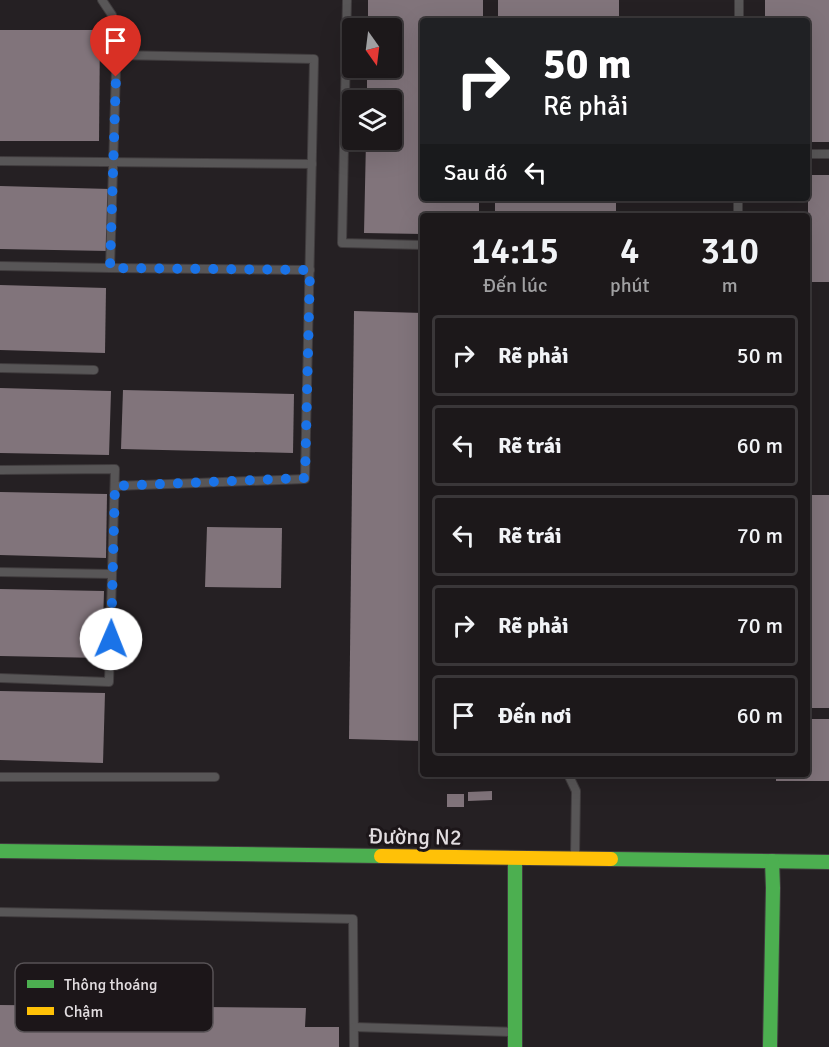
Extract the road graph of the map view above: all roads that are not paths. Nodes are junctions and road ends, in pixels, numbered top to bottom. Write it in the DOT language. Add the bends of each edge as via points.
graph roads {
  1 [pos="102,0"];
  2 [pos="347,0"];
  3 [pos="739,0"];
  4 [pos="739,18"];
  5 [pos="116,55"];
  6 [pos="810,154"];
  7 [pos="829,154"];
  8 [pos="0,161"];
  9 [pos="113,161"];
  10 [pos="312,164"];
  11 [pos="420,245"];
  12 [pos="0,266"];
  13 [pos="110,268"];
  14 [pos="310,270"];
  15 [pos="0,368"];
  16 [pos="94,370"];
  17 [pos="0,470"];
  18 [pos="115,486"];
  19 [pos="0,572"];
  20 [pos="112,574"];
  21 [pos="0,678"];
  22 [pos="0,777"];
  23 [pos="214,777"];
  24 [pos="569,777"];
  25 [pos="0,851"];
  26 [pos="515,858"];
  27 [pos="575,858"];
  28 [pos="772,861"];
  29 [pos="829,862"];
  30 [pos="0,912"];
  31 [pos="354,1027"];
  32 [pos="515,1032"];
  33 [pos="354,1047"];
  34 [pos="514,1047"];
  35 [pos="770,1047"];
  1 -- 5 [label="lane" via="117,36"];
  2 -- 11 [label="lane" via="342,243"];
  3 -- 4 [label="lane"];
  5 -- 9 [label="lane"];
  5 -- 10 [label="lane" via="314,59"];
  6 -- 7 [label="lane"];
  8 -- 9 [label="lane"];
  9 -- 10 [label="lane"];
  9 -- 13 [label="lane"];
  10 -- 14 [label="lane"];
  12 -- 13 [label="lane"];
  13 -- 14 [label="lane"];
  14 -- 18 [label="lane" via="305,478"];
  15 -- 16 [label="lane"];
  17 -- 18 [label="lane" via="115,469"];
  18 -- 20 [label="lane"];
  19 -- 20 [label="lane"];
  20 -- 21 [label="lane" via="110,682"];
  22 -- 23 [label="lane"];
  24 -- 27 [label="lane" via="576,791"];
  25 -- 26 [label="street, Đường N2"];
  26 -- 27 [label="street, Đường N2"];
  26 -- 32 [label="street"];
  27 -- 28 [label="street, Đường N2"];
  28 -- 29 [label="street, Đường N2"];
  28 -- 35 [label="street"];
  30 -- 31 [label="lane" via="353,919"];
  31 -- 32 [label="lane"];
  31 -- 33 [label="lane"];
  32 -- 34 [label="street"];
}
